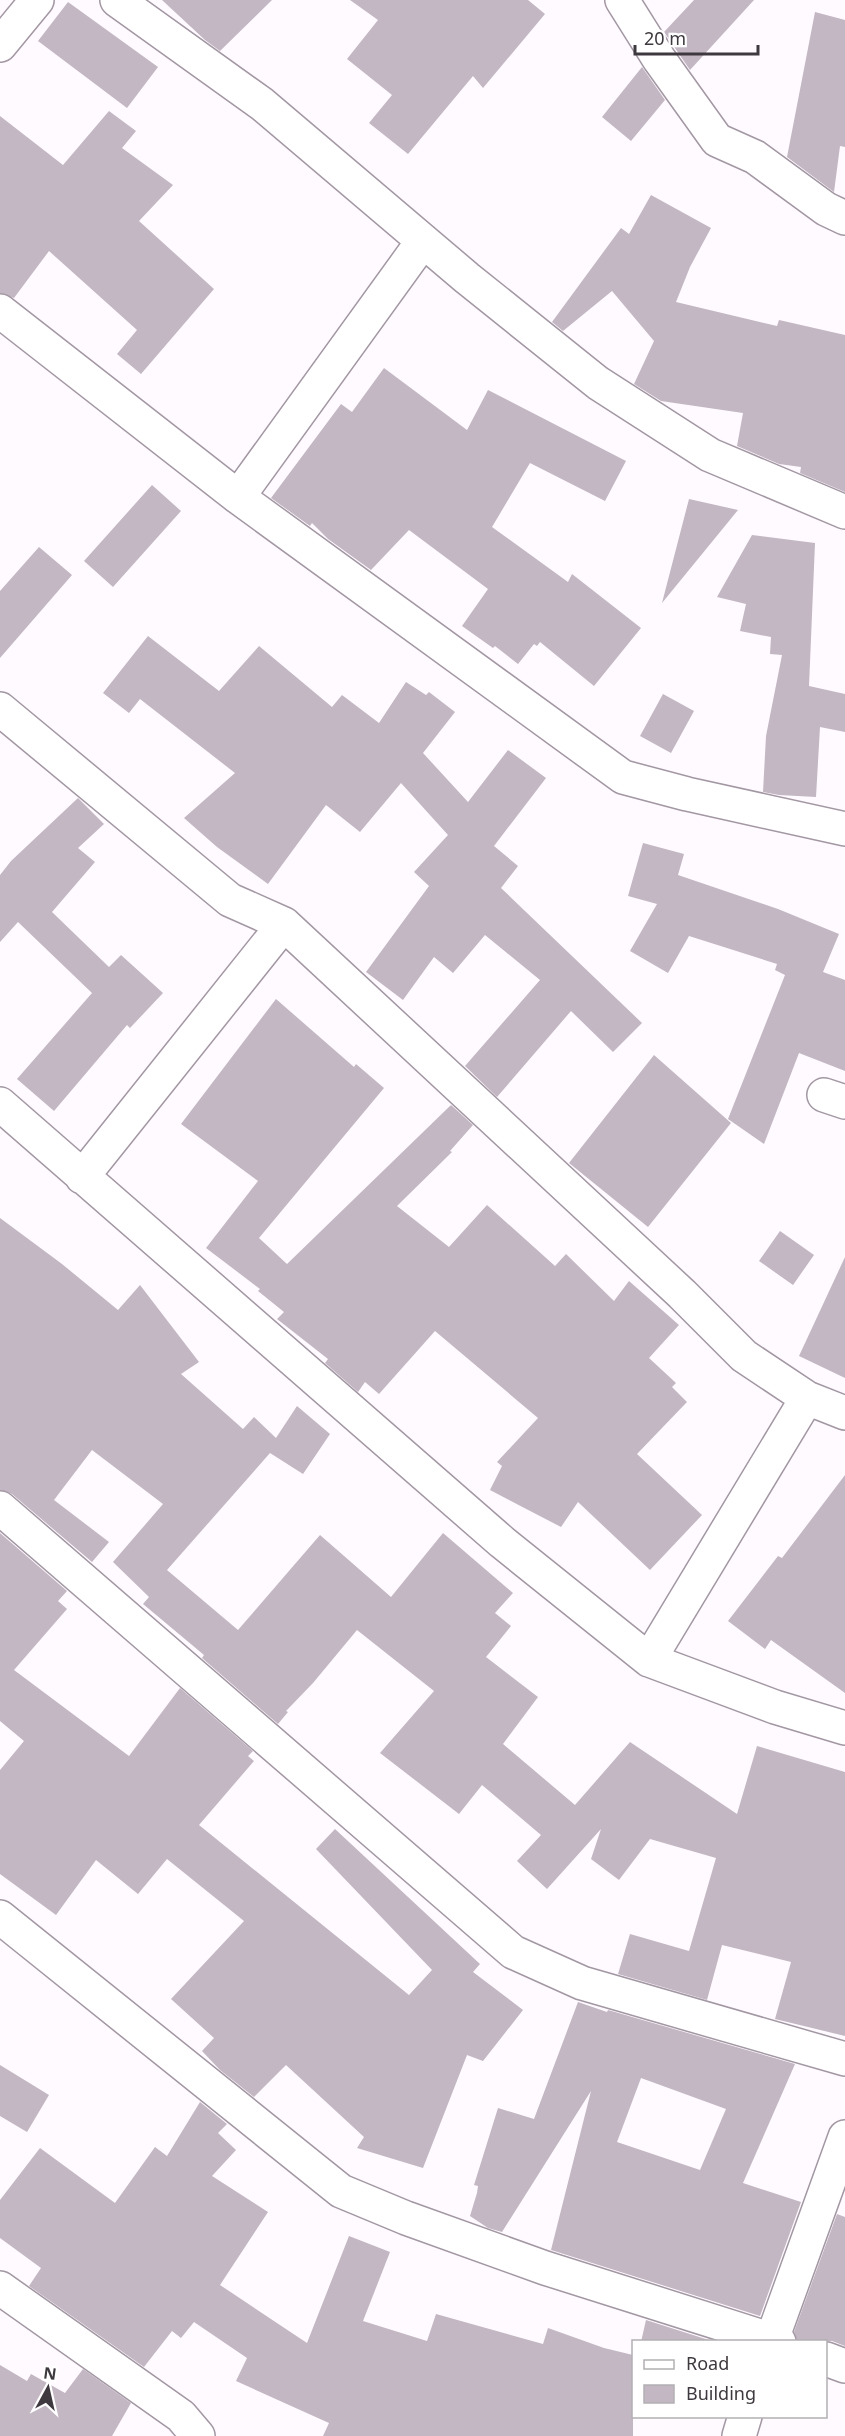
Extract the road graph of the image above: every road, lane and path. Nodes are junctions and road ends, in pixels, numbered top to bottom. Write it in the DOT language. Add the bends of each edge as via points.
graph roads {
  1 [pos="37,0"];
  2 [pos="117,0"];
  3 [pos="622,0"];
  4 [pos="0,45"];
  5 [pos="845,218"];
  6 [pos="423,241"];
  7 [pos="0,312"];
  8 [pos="238,497"];
  9 [pos="845,512"];
  10 [pos="0,709"];
  11 [pos="845,829"];
  12 [pos="284,924"];
  13 [pos="0,1104"];
  14 [pos="82,1177"];
  15 [pos="807,1398"];
  16 [pos="845,1413"];
  17 [pos="0,1508"];
  18 [pos="649,1660"];
  19 [pos="845,1728"];
  20 [pos="0,1917"];
  21 [pos="845,2059"];
  22 [pos="845,2137"];
  23 [pos="0,2288"];
  24 [pos="771,2340"];
  25 [pos="774,2340"];
  26 [pos="827,2360"];
  27 [pos="845,2366"];
  28 [pos="744,2418"];
  29 [pos="198,2436"];
  30 [pos="739,2436"];
  1 -- 4 [label="street"];
  2 -- 6 [label="street" via="262,104"];
  3 -- 5 [label="street" via="717,141 755,157 826,209"];
  6 -- 8 [label="street"];
  6 -- 9 [label="street" via="607,389 710,455"];
  7 -- 8 [label="street"];
  8 -- 11 [label="street" via="623,777"];
  10 -- 12 [label="street" via="230,900"];
  12 -- 14 [label="street"];
  12 -- 15 [label="street" via="744,1356"];
  13 -- 14 [label="street"];
  14 -- 18 [label="street" via="502,1542"];
  15 -- 16 [label="street"];
  15 -- 18 [label="street"];
  17 -- 21 [label="street" via="513,1952 582,1983"];
  18 -- 19 [label="street" via="775,1707"];
  20 -- 24 [label="street" via="340,2191 545,2268"];
  22 -- 25 [label="street"];
  23 -- 29 [label="street" via="182,2415"];
  26 -- 27 [label="street"];
  28 -- 30 [label="street"];
}
